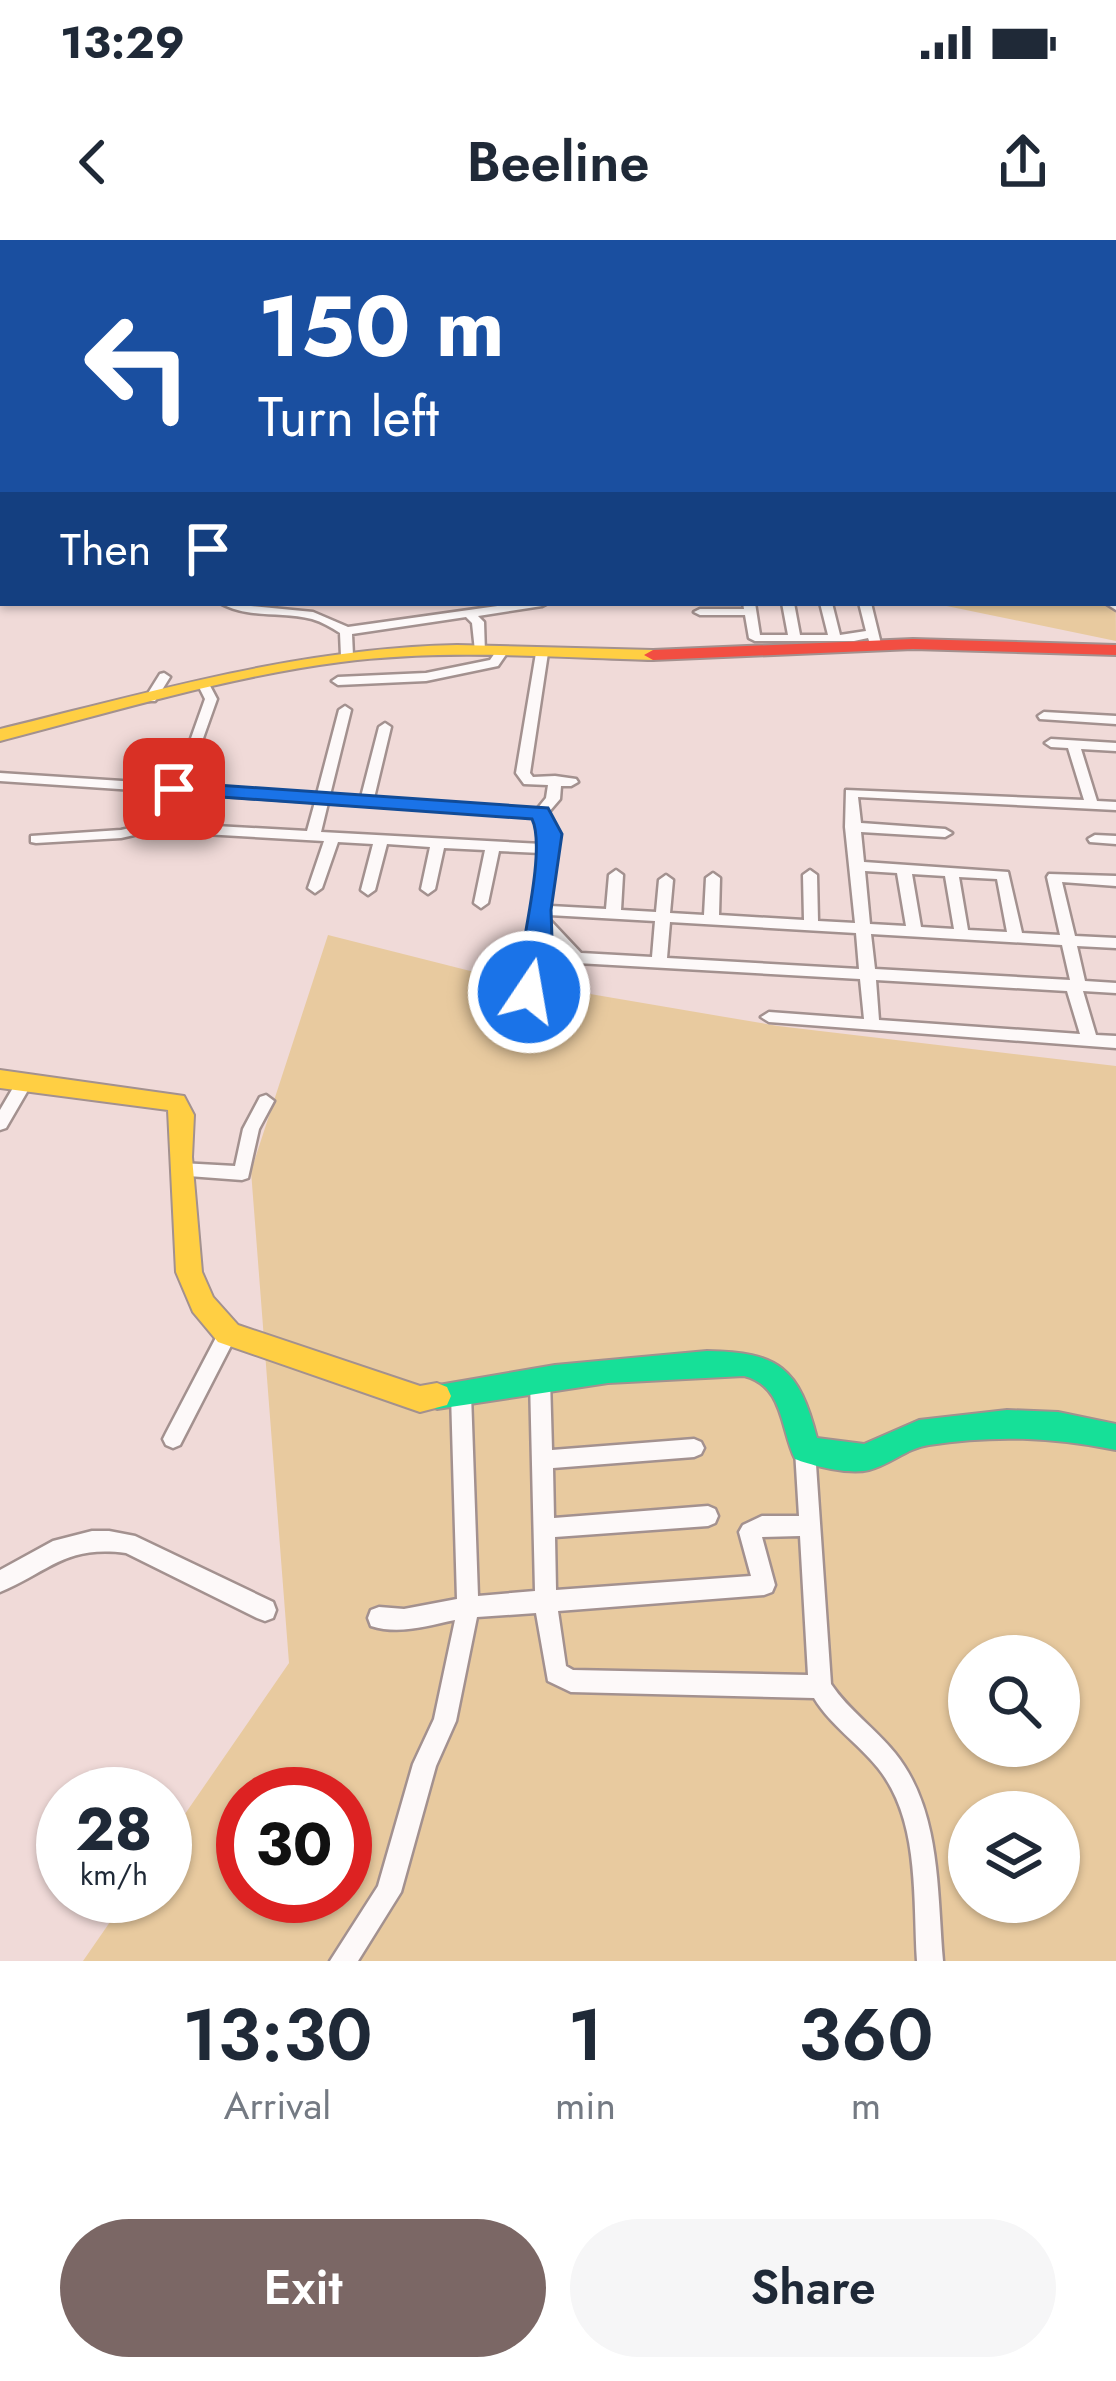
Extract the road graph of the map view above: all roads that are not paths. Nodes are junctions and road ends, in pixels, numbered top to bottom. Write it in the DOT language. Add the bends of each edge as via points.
graph roads {
  1 [pos="0,240"];
  2 [pos="24,240"];
  3 [pos="234,606"];
  4 [pos="522,606"];
  5 [pos="789,606"];
  6 [pos="827,606"];
  7 [pos="867,606"];
  8 [pos="750,607"];
  9 [pos="700,612"];
  10 [pos="469,614"];
  11 [pos="795,638"];
  12 [pos="835,638"];
  13 [pos="874,639"];
  14 [pos="347,643"];
  15 [pos="1116,650"];
  16 [pos="491,652"];
  17 [pos="542,653"];
  18 [pos="338,681"];
  19 [pos="204,685"];
  20 [pos="345,710"];
  21 [pos="1044,716"];
  22 [pos="1116,720"];
  23 [pos="385,727"];
  24 [pos="0,735"];
  25 [pos="1052,742"];
  26 [pos="1073,744"];
  27 [pos="1116,747"];
  28 [pos="0,777"];
  29 [pos="174,789"];
  30 [pos="323,796"];
  31 [pos="367,800"];
  32 [pos="1092,806"];
  33 [pos="1116,806"];
  34 [pos="541,813"];
  35 [pos="152,827"];
  36 [pos="852,827"];
  37 [pos="945,833"];
  38 [pos="313,836"];
  39 [pos="36,838"];
  40 [pos="332,839"];
  41 [pos="1095,839"];
  42 [pos="381,840"];
  43 [pos="1116,840"];
  44 [pos="437,842"];
  45 [pos="493,846"];
  46 [pos="548,849"];
  47 [pos="856,866"];
  48 [pos="904,870"];
  49 [pos="951,872"];
  50 [pos="616,874"];
  51 [pos="810,875"];
  52 [pos="713,878"];
  53 [pos="666,880"];
  54 [pos="1116,881"];
  55 [pos="315,888"];
  56 [pos="368,890"];
  57 [pos="428,890"];
  58 [pos="761,899"];
  59 [pos="481,902"];
  60 [pos="539,914"];
  61 [pos="614,914"];
  62 [pos="662,918"];
  63 [pos="711,920"];
  64 [pos="761,922"];
  65 [pos="812,926"];
  66 [pos="860,929"];
  67 [pos="914,932"];
  68 [pos="962,935"];
  69 [pos="1016,938"];
  70 [pos="540,939"];
  71 [pos="1068,940"];
  72 [pos="1116,944"];
  73 [pos="576,957"];
  74 [pos="658,961"];
  75 [pos="866,973"];
  76 [pos="1076,986"];
  77 [pos="1116,988"];
  78 [pos="529,992"];
  79 [pos="769,1017"];
  80 [pos="872,1025"];
  81 [pos="1090,1041"];
  82 [pos="1116,1042"];
  83 [pos="11,1082"];
  84 [pos="266,1101"];
  85 [pos="0,1124"];
  86 [pos="181,1169"];
  87 [pos="228,1334"];
  88 [pos="540,1378"];
  89 [pos="461,1394"];
  90 [pos="1116,1437"];
  91 [pos="173,1439"];
  92 [pos="694,1448"];
  93 [pos="805,1450"];
  94 [pos="542,1460"];
  95 [pos="708,1516"];
  96 [pos="809,1526"];
  97 [pos="546,1528"];
  98 [pos="0,1582"];
  99 [pos="546,1604"];
  100 [pos="468,1607"];
  101 [pos="265,1610"];
  102 [pos="379,1618"];
  103 [pos="820,1687"];
  104 [pos="343,1961"];
  105 [pos="930,1961"];
  1 -- 2 [label="street"];
  3 -- 14 [label="street" via="306,611"];
  4 -- 10 [label="street"];
  5 -- 11 [label="street"];
  6 -- 12 [label="street"];
  7 -- 13 [label="street"];
  8 -- 9 [label="street"];
  8 -- 11 [label="street" via="755,638"];
  10 -- 14 [label="street"];
  10 -- 16 [label="street"];
  11 -- 12 [label="street"];
  12 -- 13 [label="street"];
  13 -- 15 [label="main road"];
  13 -- 17 [label="main road" via="656,656"];
  14 -- 16 [label="main road"];
  14 -- 19 [label="main road"];
  16 -- 17 [label="main road"];
  16 -- 18 [label="street" via="494,663 449,673"];
  17 -- 34 [label="street" via="523,773 529,781 563,781"];
  19 -- 24 [label="main road" via="157,687"];
  19 -- 29 [label="street" via="209,707"];
  20 -- 30 [label="street"];
  21 -- 22 [label="street"];
  23 -- 31 [label="street"];
  25 -- 26 [label="street"];
  26 -- 27 [label="street"];
  26 -- 32 [label="street"];
  28 -- 29 [label="street"];
  29 -- 30 [label="street"];
  29 -- 35 [label="street"];
  30 -- 31 [label="street"];
  30 -- 38 [label="street"];
  31 -- 34 [label="street"];
  32 -- 33 [label="street"];
  32 -- 36 [label="street" via="859,790 851,794"];
  34 -- 46 [label="street"];
  35 -- 38 [label="street"];
  35 -- 39 [label="street"];
  36 -- 37 [label="street"];
  36 -- 47 [label="street"];
  38 -- 40 [label="street"];
  40 -- 42 [label="street"];
  40 -- 55 [label="street"];
  41 -- 43 [label="street"];
  42 -- 44 [label="street"];
  42 -- 56 [label="street"];
  44 -- 45 [label="street"];
  44 -- 57 [label="street"];
  45 -- 46 [label="street"];
  45 -- 59 [label="street"];
  46 -- 60 [label="street"];
  47 -- 48 [label="street"];
  47 -- 66 [label="street"];
  48 -- 49 [label="street"];
  48 -- 67 [label="street"];
  49 -- 68 [label="street"];
  49 -- 69 [label="street" via="1003,875"];
  50 -- 61 [label="street"];
  51 -- 65 [label="street"];
  52 -- 63 [label="street"];
  53 -- 62 [label="street"];
  54 -- 71 [label="street" via="1054,877"];
  58 -- 64 [label="street"];
  60 -- 61 [label="street"];
  60 -- 70 [label="street"];
  60 -- 73 [label="street"];
  61 -- 62 [label="street"];
  62 -- 63 [label="street"];
  62 -- 74 [label="street"];
  63 -- 64 [label="street"];
  64 -- 65 [label="street"];
  65 -- 66 [label="street"];
  66 -- 67 [label="street"];
  66 -- 75 [label="street"];
  67 -- 68 [label="street"];
  68 -- 69 [label="street"];
  69 -- 71 [label="street"];
  70 -- 73 [label="street" via="542,951"];
  70 -- 78 [label="street"];
  71 -- 72 [label="street"];
  71 -- 76 [label="street"];
  73 -- 74 [label="street"];
  74 -- 75 [label="street"];
  75 -- 76 [label="street"];
  75 -- 80 [label="street"];
  76 -- 77 [label="street"];
  76 -- 81 [label="street"];
  79 -- 80 [label="street"];
  80 -- 81 [label="street"];
  81 -- 82 [label="street"];
  83 -- 85 [label="street"];
  83 -- 86 [label="main road" via="176,1102"];
  84 -- 86 [label="street" via="242,1174"];
  86 -- 87 [label="main road" via="194,1290"];
  87 -- 89 [label="main road" via="405,1396"];
  87 -- 91 [label="street"];
  88 -- 89 [label="main road"];
  88 -- 93 [label="main road" via="723,1359 764,1365 787,1389"];
  88 -- 94 [label="street"];
  89 -- 100 [label="street"];
  90 -- 93 [label="main road" via="1007,1423 919,1433 865,1458"];
  92 -- 94 [label="street"];
  93 -- 96 [label="street"];
  94 -- 97 [label="street"];
  95 -- 97 [label="street"];
  96 -- 99 [label="street" via="750,1532 764,1586"];
  96 -- 103 [label="street"];
  97 -- 99 [label="street"];
  98 -- 101 [label="street" via="49,1551 107,1539"];
  99 -- 100 [label="street"];
  99 -- 103 [label="street" via="562,1679"];
  100 -- 102 [label="street"];
  100 -- 104 [label="street" via="445,1721 388,1892"];
  103 -- 105 [label="street" via="903,1788 919,1836"];
}
